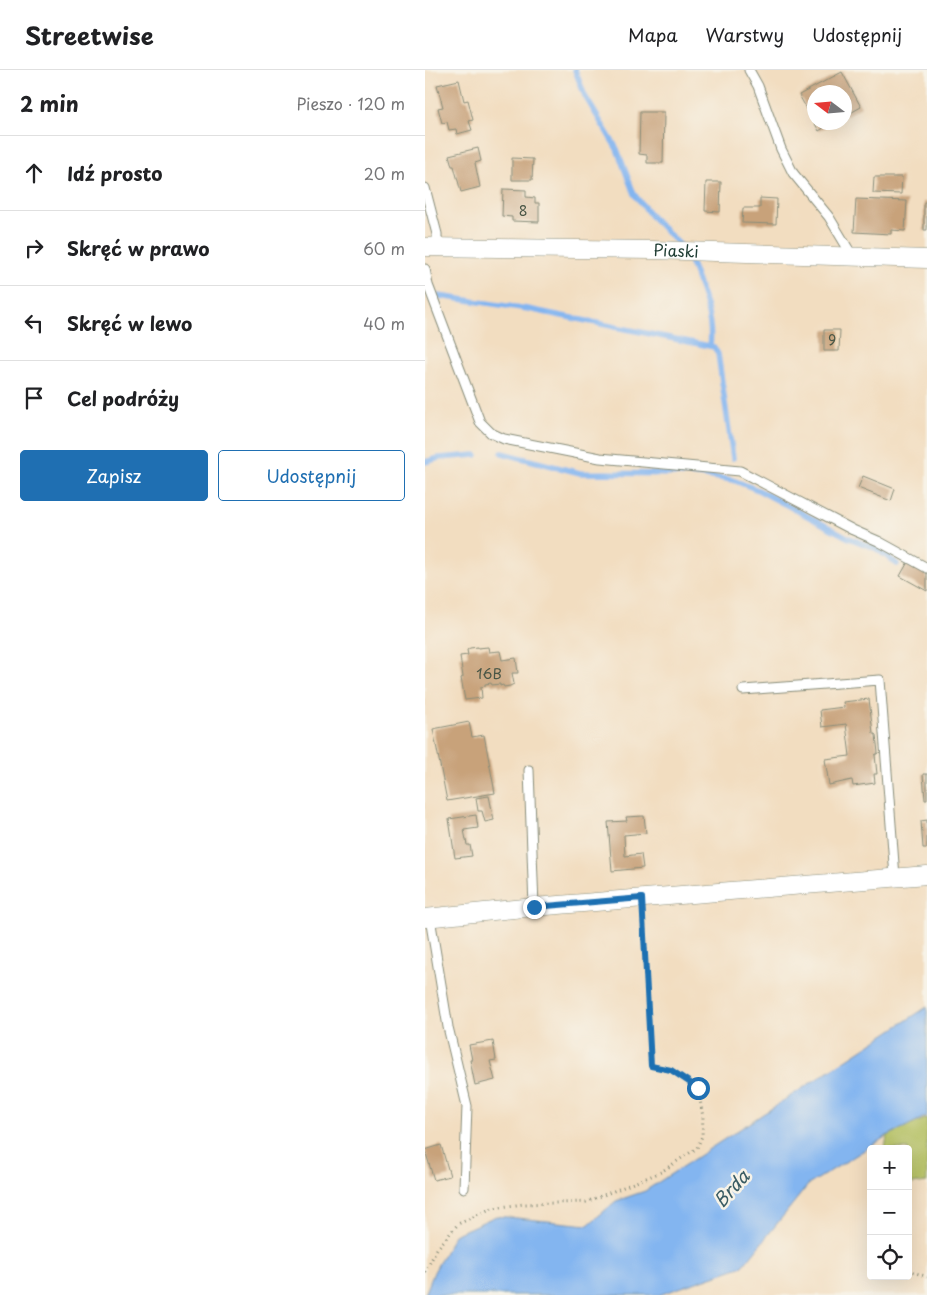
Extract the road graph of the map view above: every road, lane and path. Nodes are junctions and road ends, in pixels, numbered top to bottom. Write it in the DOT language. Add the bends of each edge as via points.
graph roads {
  1 [pos="749,70"];
  2 [pos="425,188"];
  3 [pos="431,247"];
  4 [pos="853,257"];
  5 [pos="927,259"];
  6 [pos="425,269"];
  7 [pos="927,568"];
  8 [pos="743,690"];
  9 [pos="529,770"];
  10 [pos="927,875"];
  11 [pos="895,877"];
  12 [pos="642,898"];
  13 [pos="534,907"];
  14 [pos="428,918"];
  15 [pos="464,1188"];
  16 [pos="425,1272"];
  17 [pos="912,1272"];
  18 [pos="927,1278"];
  1 -- 4 [label="lane" via="793,173 829,217"];
  2 -- 3 [label="lane" via="437,234"];
  3 -- 4 [label="street, Piaski"];
  4 -- 5 [label="street, Piaski"];
  6 -- 7 [label="lane" via="428,285 480,422 491,434 600,458 740,471"];
  8 -- 11 [label="lane" via="880,680"];
  9 -- 13 [label="lane"];
  10 -- 11 [label="street"];
  11 -- 12 [label="street"];
  12 -- 13 [label="street"];
  12 -- 16 [label="path" via="651,1066 671,1070 698,1088 703,1117 702,1136 697,1148 661,1172 586,1202 492,1208 458,1224 437,1249"];
  13 -- 14 [label="street"];
  14 -- 15 [label="lane" via="448,1027 467,1106"];
  17 -- 18 [label="path"];
}
